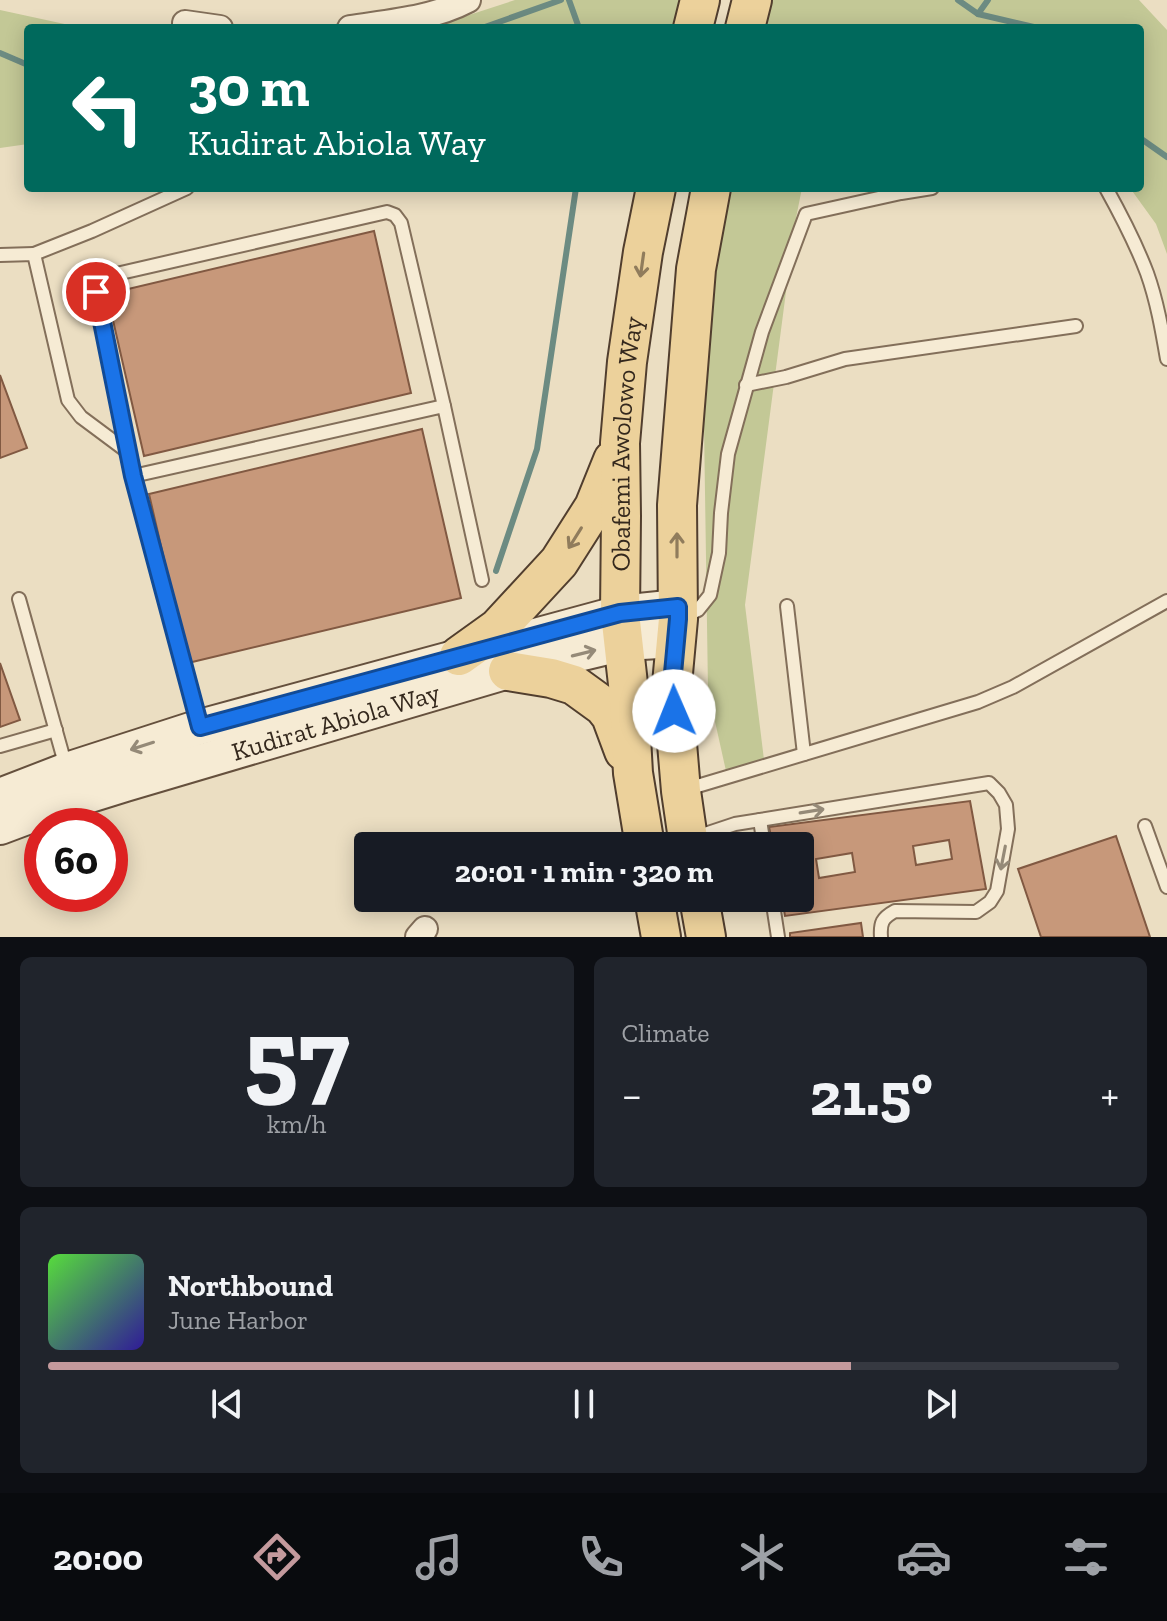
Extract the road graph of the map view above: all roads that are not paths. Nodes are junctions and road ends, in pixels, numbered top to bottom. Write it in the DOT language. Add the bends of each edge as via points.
graph roads {
  1 [pos="468,0"];
  2 [pos="700,0"];
  3 [pos="752,0"];
  4 [pos="185,23"];
  5 [pos="192,24"];
  6 [pos="376,24"];
  7 [pos="694,24"];
  8 [pos="746,24"];
  9 [pos="178,192"];
  10 [pos="655,192"];
  11 [pos="710,192"];
  12 [pos="913,192"];
  13 [pos="1108,192"];
  14 [pos="34,254"];
  15 [pos="0,255"];
  16 [pos="1076,326"];
  17 [pos="1167,359"];
  18 [pos="746,385"];
  19 [pos="444,406"];
  20 [pos="620,443"];
  21 [pos="128,452"];
  22 [pos="133,476"];
  23 [pos="482,580"];
  24 [pos="19,599"];
  25 [pos="1167,601"];
  26 [pos="787,606"];
  27 [pos="678,622"];
  28 [pos="622,628"];
  29 [pos="459,656"];
  30 [pos="508,671"];
  31 [pos="200,727"];
  32 [pos="56,730"];
  33 [pos="0,746"];
  34 [pos="804,754"];
  35 [pos="67,770"];
  36 [pos="633,773"];
  37 [pos="681,791"];
  38 [pos="0,796"];
  39 [pos="760,820"];
  40 [pos="1145,826"];
  41 [pos="0,827"];
  42 [pos="643,832"];
  43 [pos="687,832"];
  44 [pos="715,832"];
  45 [pos="762,832"];
  46 [pos="1167,887"];
  47 [pos="657,912"];
  48 [pos="702,912"];
  49 [pos="774,912"];
  50 [pos="661,937"];
  51 [pos="706,937"];
  52 [pos="778,937"];
  53 [pos="881,937"];
  1 -- 6 [label="street" via="421,17"];
  2 -- 7 [label="main road"];
  3 -- 8 [label="main road"];
  4 -- 5 [label="street"];
  9 -- 14 [label="lane"];
  10 -- 20 [label="main road, Obafemi Awolowo Way, one-way" via="627,362"];
  27 -- 11 [label="main road, Obafemi Awolowo Way, one-way" via="677,505 684,403 696,269"];
  12 -- 18 [label="lane" via="806,214"];
  13 -- 17 [label="lane" via="1147,273"];
  14 -- 15 [label="lane"];
  14 -- 21 [label="lane" via="68,400 81,417"];
  16 -- 18 [label="lane" via="845,359"];
  18 -- 27 [label="lane" via="728,454 716,576 698,610"];
  19 -- 21 [label="lane" via="401,223 387,212 112,275 101,283 96,292"];
  19 -- 22 [label="lane"];
  19 -- 23 [label="lane"];
  20 -- 28 [label="main road, Obafemi Awolowo Way"];
  20 -- 29 [label="main road, one-way" via="594,507 565,553 498,628"];
  21 -- 22 [label="lane"];
  22 -- 31 [label="lane"];
  24 -- 32 [label="lane"];
  25 -- 34 [label="lane" via="1013,687"];
  26 -- 34 [label="lane"];
  27 -- 28 [label="main road, Kudirat Abiola Way"];
  27 -- 37 [label="main road, Obafemi Awolowo Way" via="672,684"];
  28 -- 29 [label="main road, Kudirat Abiola Way"];
  30 -- 28 [label="main road, Kudirat Abiola Way, one-way"];
  28 -- 36 [label="main road, Obafemi Awolowo Way"];
  29 -- 31 [label="main road, Kudirat Abiola Way"];
  30 -- 36 [label="main road" via="572,683 603,706"];
  30 -- 41 [label="main road, Kudirat Abiola Way" via="125,784"];
  31 -- 35 [label="main road, Kudirat Abiola Way, one-way"];
  32 -- 33 [label="lane"];
  32 -- 35 [label="lane"];
  34 -- 37 [label="lane"];
  35 -- 38 [label="main road, Kudirat Abiola Way"];
  36 -- 42 [label="main road, Obafemi Awolowo Way"];
  37 -- 43 [label="main road, Obafemi Awolowo Way"];
  39 -- 44 [label="lane"];
  39 -- 45 [label="lane"];
  39 -- 53 [label="lane, one-way" via="989,783 1006,805 1008,829 997,891 990,902 976,912 895,911 884,917"];
  40 -- 46 [label="lane"];
  47 -- 50 [label="main road"];
  48 -- 51 [label="main road"];
  49 -- 52 [label="lane"];
}
